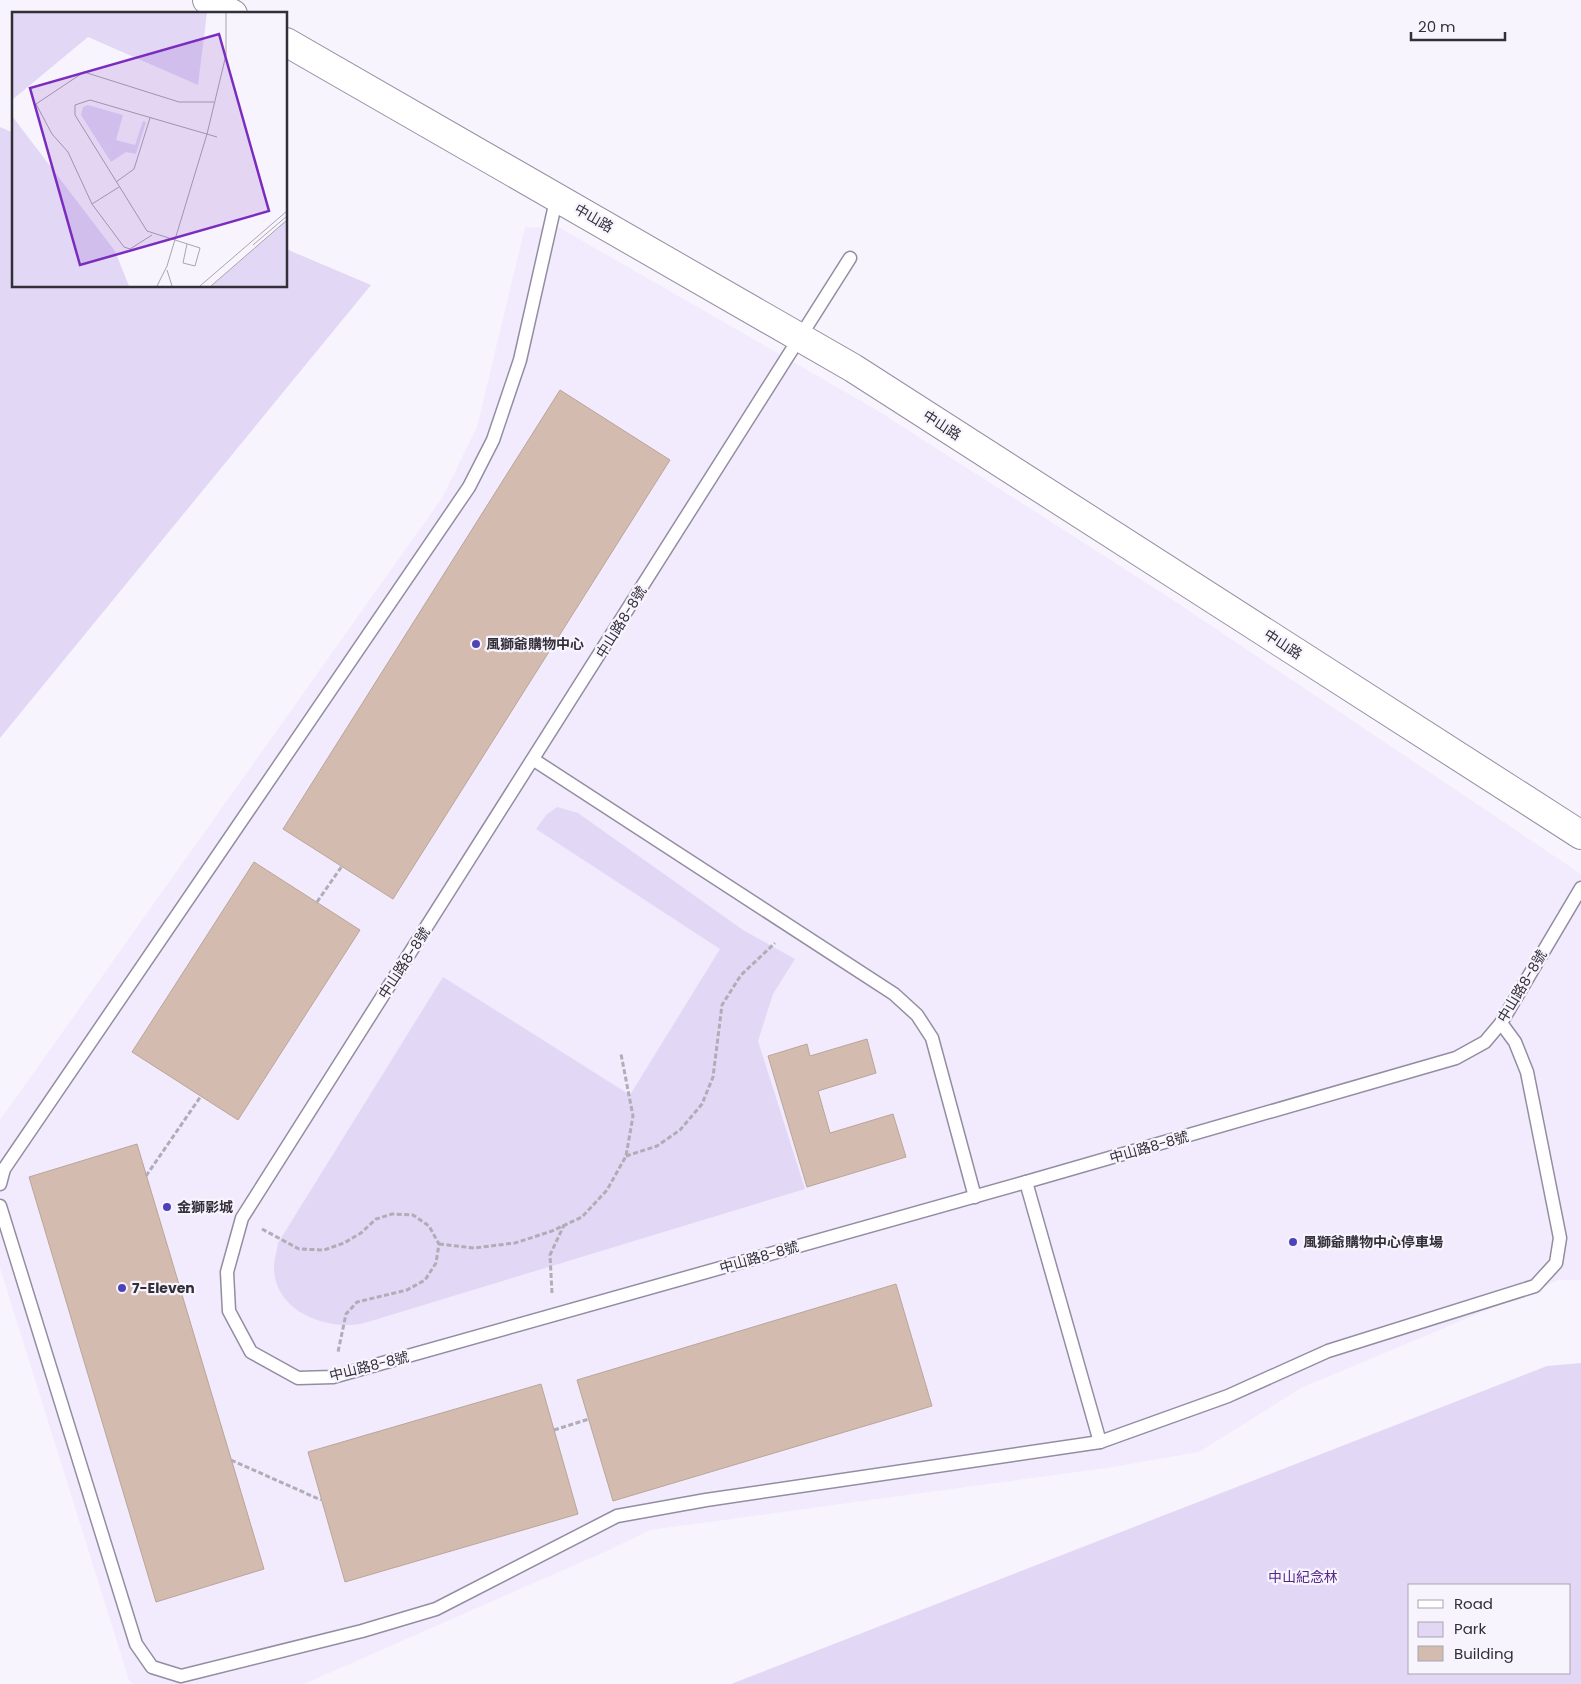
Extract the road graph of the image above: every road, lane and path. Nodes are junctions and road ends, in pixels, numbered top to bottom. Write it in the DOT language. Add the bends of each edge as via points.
graph roads {
  1 [pos="207,0"];
  2 [pos="229,12"];
  3 [pos="288,43"];
  4 [pos="557,196"];
  5 [pos="850,258"];
  6 [pos="801,337"];
  7 [pos="534,760"];
  8 [pos="1581,835"];
  9 [pos="342,866"];
  10 [pos="1581,888"];
  11 [pos="316,902"];
  12 [pos="792,928"];
  13 [pos="1501,1023"];
  14 [pos="621,1054"];
  15 [pos="201,1096"];
  16 [pos="626,1156"];
  17 [pos="146,1176"];
  18 [pos="1026,1182"];
  19 [pos="0,1184"];
  20 [pos="975,1197"];
  21 [pos="0,1206"];
  22 [pos="242,1218"];
  23 [pos="565,1225"];
  24 [pos="438,1244"];
  25 [pos="556,1314"];
  26 [pos="333,1377"];
  27 [pos="589,1419"];
  28 [pos="554,1430"];
  29 [pos="1100,1442"];
  30 [pos="231,1460"];
  31 [pos="321,1500"];
  1 -- 2 [label="main road"];
  3 -- 4 [label="main road, 中山路"];
  4 -- 6 [label="main road, 中山路"];
  4 -- 19 [label="lane" via="520,360 493,440 469,487 4,1169"];
  5 -- 6 [label="lane, 中山路8-8號"];
  6 -- 7 [label="lane, 中山路8-8號"];
  6 -- 8 [label="main road, 中山路"];
  7 -- 12 [label="lane"];
  7 -- 22 [label="lane, 中山路8-8號"];
  9 -- 11 [label="path"];
  10 -- 13 [label="lane, 中山路8-8號"];
  12 -- 16 [label="path" via="741,975 722,1006 713,1077 702,1104 680,1130 657,1146"];
  12 -- 20 [label="lane" via="894,994 922,1022 932,1038"];
  13 -- 18 [label="lane, 中山路8-8號" via="1485,1042 1456,1058"];
  13 -- 29 [label="lane" via="1515,1042 1527,1072 1560,1238 1556,1263 1535,1286 1328,1350 1228,1396"];
  14 -- 16 [label="path" via="634,1116"];
  15 -- 17 [label="path"];
  16 -- 23 [label="path" via="607,1190 582,1216"];
  18 -- 20 [label="lane, 中山路8-8號"];
  18 -- 29 [label="lane"];
  20 -- 25 [label="lane, 中山路8-8號"];
  21 -- 29 [label="lane" via="136,1644 152,1667 181,1676 436,1609 617,1516"];
  22 -- 24 [label="path" via="299,1249 324,1250 361,1233 376,1219 392,1214 413,1215 429,1226"];
  22 -- 26 [label="lane, 中山路8-8號" via="227,1272 229,1311 251,1352 298,1378"];
  23 -- 24 [label="path" via="515,1243 474,1248"];
  23 -- 25 [label="path" via="550,1255"];
  24 -- 26 [label="path" via="436,1263 425,1280 408,1290 357,1302 346,1314"];
  25 -- 26 [label="lane, 中山路8-8號"];
  27 -- 28 [label="path"];
  30 -- 31 [label="path"];
}
